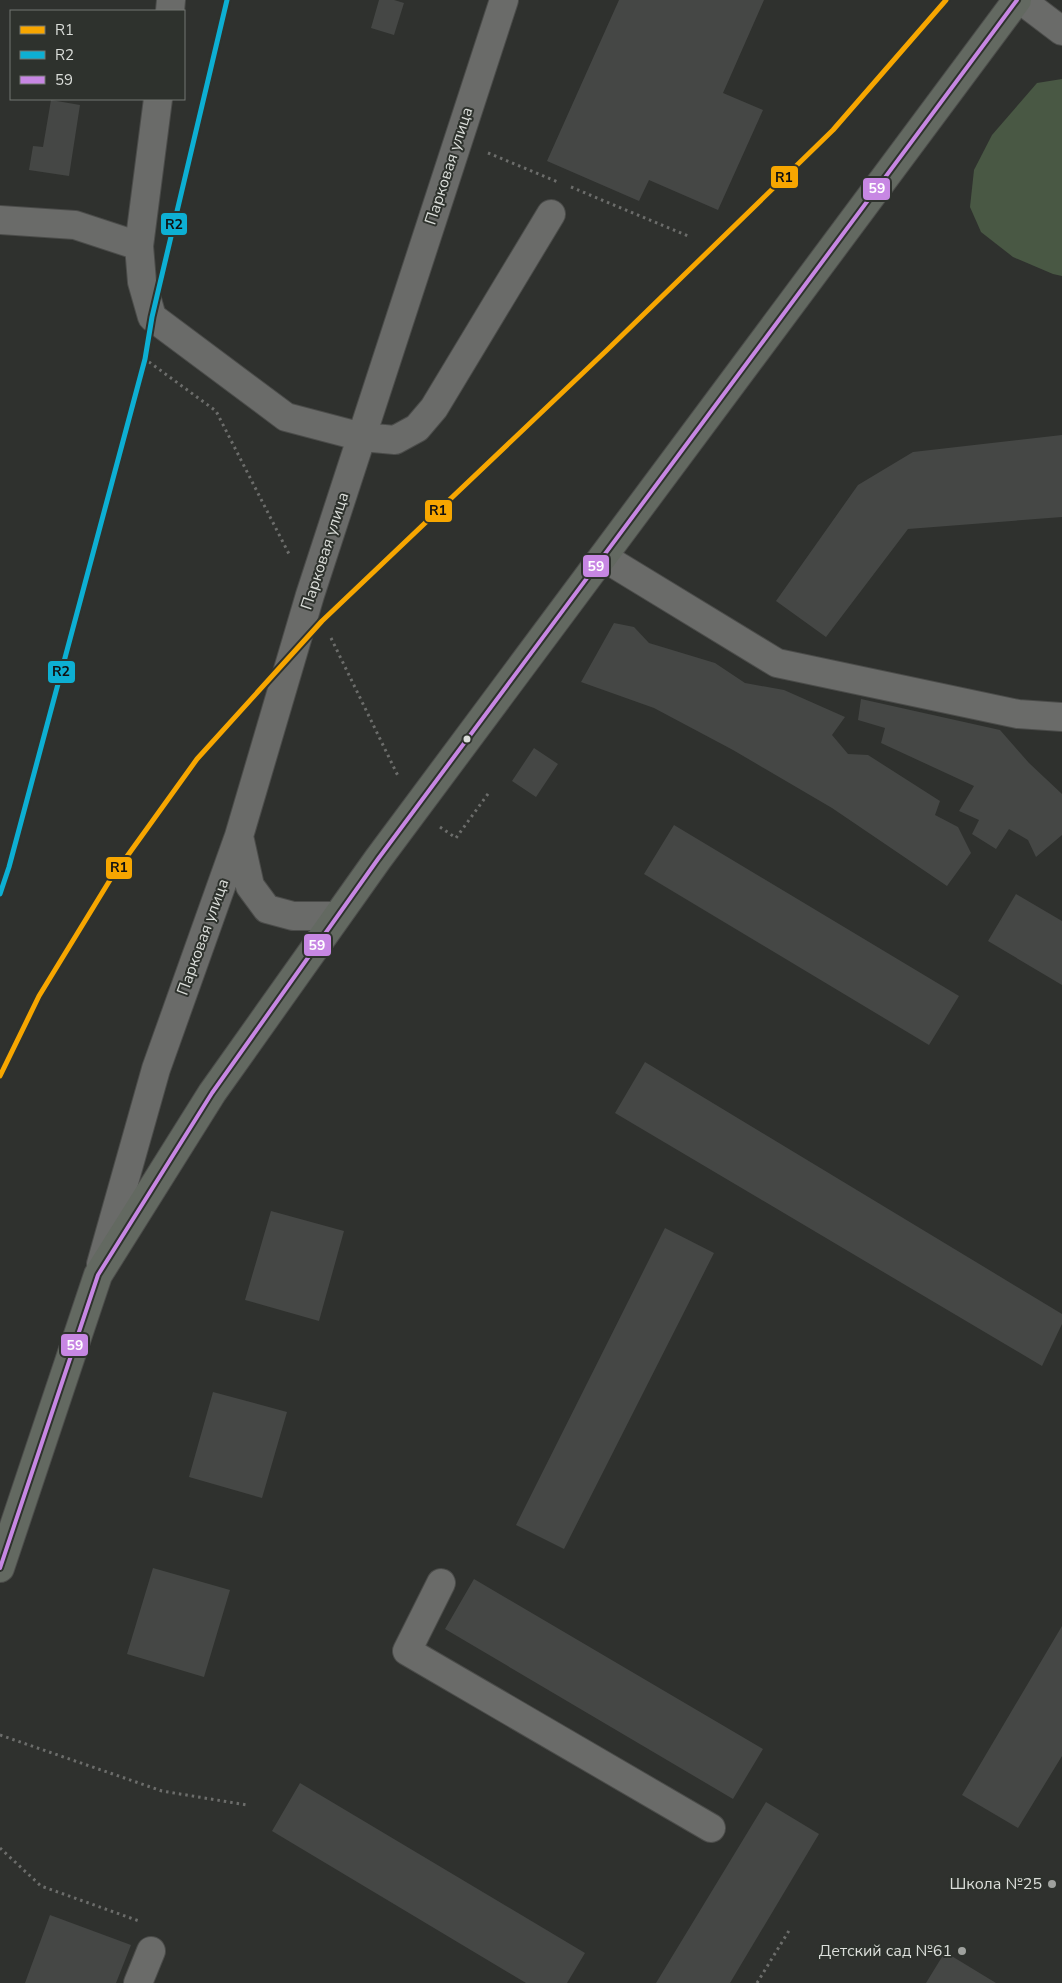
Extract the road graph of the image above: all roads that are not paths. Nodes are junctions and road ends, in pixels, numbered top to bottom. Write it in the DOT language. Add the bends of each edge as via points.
graph roads {
  1 [pos="504,0"];
  2 [pos="1017,0"];
  3 [pos="1021,0"];
  4 [pos="1062,31"];
  5 [pos="158,100"];
  6 [pos="551,214"];
  7 [pos="0,220"];
  8 [pos="139,246"];
  9 [pos="362,437"];
  10 [pos="603,557"];
  11 [pos="1062,717"];
  12 [pos="239,836"];
  13 [pos="336,916"];
  14 [pos="98,1275"];
  15 [pos="0,1568"];
  16 [pos="441,1583"];
  17 [pos="711,1828"];
  18 [pos="151,1951"];
  19 [pos="138,1983"];
  1 -- 9 [label="street, Парковая улица"];
  2 -- 10 [label="main road"];
  3 -- 4 [label="street"];
  5 -- 8 [label="street"];
  6 -- 9 [label="street" via="434,408 417,428 396,440"];
  7 -- 8 [label="street" via="75,225"];
  8 -- 9 [label="street" via="142,282 152,317 286,417"];
  9 -- 12 [label="street, Парковая улица" via="304,614"];
  10 -- 11 [label="street" via="776,663 1018,714"];
  10 -- 13 [label="main road"];
  12 -- 13 [label="street" via="250,886 267,909 293,916"];
  12 -- 14 [label="street, Парковая улица" via="156,1070"];
  13 -- 14 [label="main road" via="212,1093"];
  14 -- 15 [label="main road"];
  16 -- 17 [label="street" via="407,1651"];
  18 -- 19 [label="street"];
}
